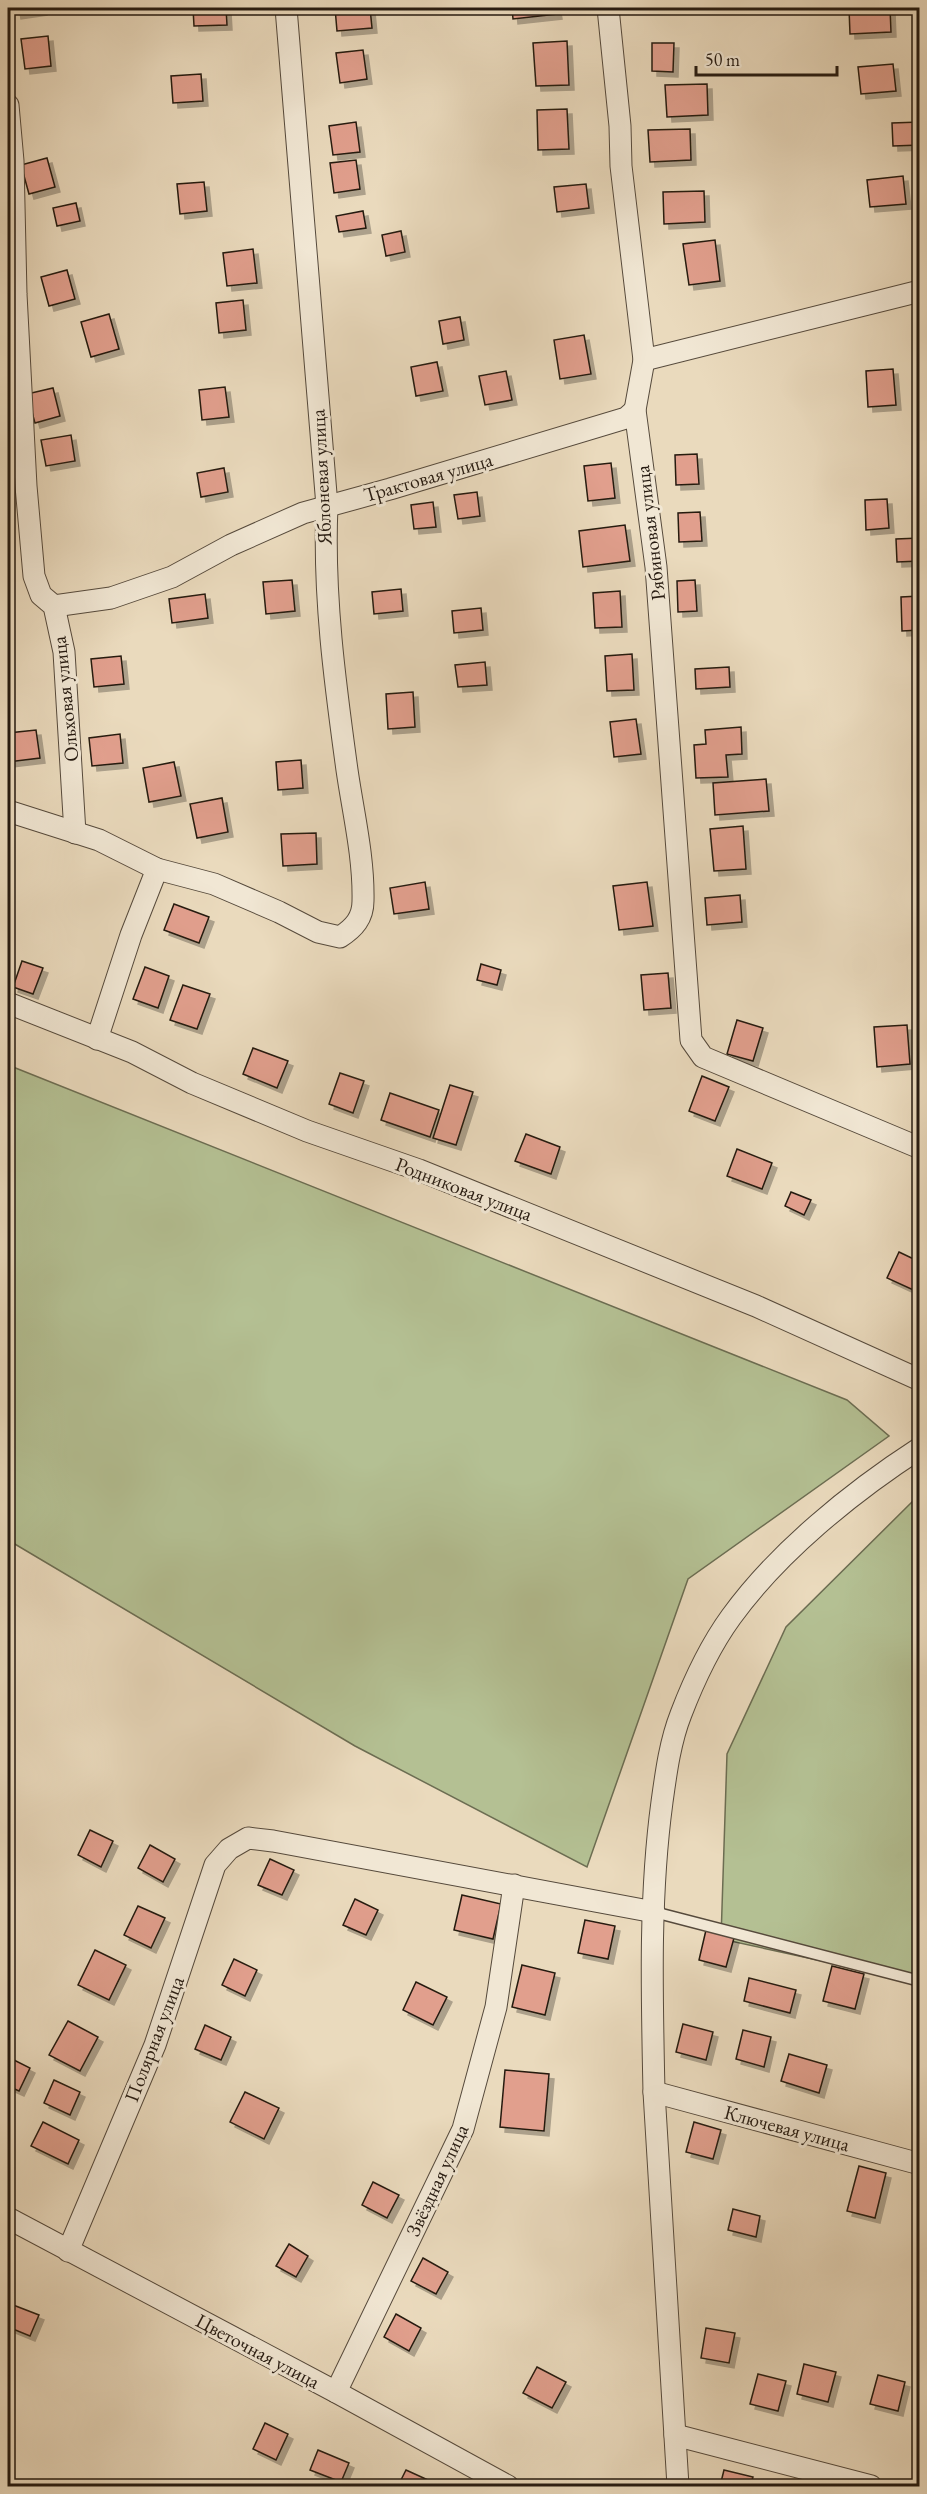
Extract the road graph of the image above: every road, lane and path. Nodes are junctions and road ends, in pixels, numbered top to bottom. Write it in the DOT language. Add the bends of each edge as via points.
graph roads {
  1 [pos="286,8"];
  2 [pos="608,8"];
  3 [pos="8,105"];
  4 [pos="920,291"];
  5 [pos="644,360"];
  6 [pos="635,410"];
  7 [pos="327,506"];
  8 [pos="54,606"];
  9 [pos="8,811"];
  10 [pos="75,833"];
  11 [pos="157,869"];
  12 [pos="8,1003"];
  13 [pos="97,1039"];
  14 [pos="920,1148"];
  15 [pos="920,1380"];
  16 [pos="920,1448"];
  17 [pos="514,1885"];
  18 [pos="654,1912"];
  19 [pos="920,1982"];
  20 [pos="654,2092"];
  21 [pos="920,2164"];
  22 [pos="8,2218"];
  23 [pos="68,2251"];
  24 [pos="336,2392"];
  25 [pos="675,2434"];
  26 [pos="508,2487"];
  27 [pos="678,2487"];
  28 [pos="872,2487"];
  1 -- 7 [label="street, Яблоневая улица"];
  2 -- 5 [label="street, Рябиновая улица" via="621,166"];
  3 -- 8 [label="street, Ольховая улица" via="26,486 34,576 41,595"];
  4 -- 5 [label="street"];
  5 -- 6 [label="street, Рябиновая улица"];
  6 -- 7 [label="street, Трактовая улица" via="626,418"];
  6 -- 14 [label="street, Рябиновая улица" via="656,567 691,1040 703,1057"];
  7 -- 8 [label="street, Трактовая улица" via="231,545 172,578 111,598"];
  7 -- 11 [label="street, Яблоневая улица" via="325,551 338,703 359,853 363,902 360,916 354,928 340,937 318,932 214,884"];
  8 -- 10 [label="street, Ольховая улица" via="64,652"];
  9 -- 10 [label="street"];
  10 -- 11 [label="street" via="99,840"];
  11 -- 13 [label="street"];
  12 -- 13 [label="street, Родниковая улица"];
  13 -- 15 [label="street, Родниковая улица" via="307,1131 419,1170 756,1306"];
  16 -- 18 [label="street" via="895,1464 788,1553 731,1617 706,1657 680,1715 667,1766"];
  17 -- 18 [label="street"];
  17 -- 23 [label="street, Полярная улица" via="248,1838 229,1849 215,1865 155,2045"];
  17 -- 24 [label="street, Звёздная улица" via="496,2007 463,2129"];
  18 -- 19 [label="lane"];
  18 -- 20 [label="street"];
  20 -- 21 [label="street, Ключевая улица"];
  20 -- 25 [label="street"];
  22 -- 23 [label="street, Цветочная улица"];
  23 -- 24 [label="street, Цветочная улица"];
  24 -- 26 [label="street, Цветочная улица"];
  25 -- 27 [label="street"];
  25 -- 28 [label="street"];
}
